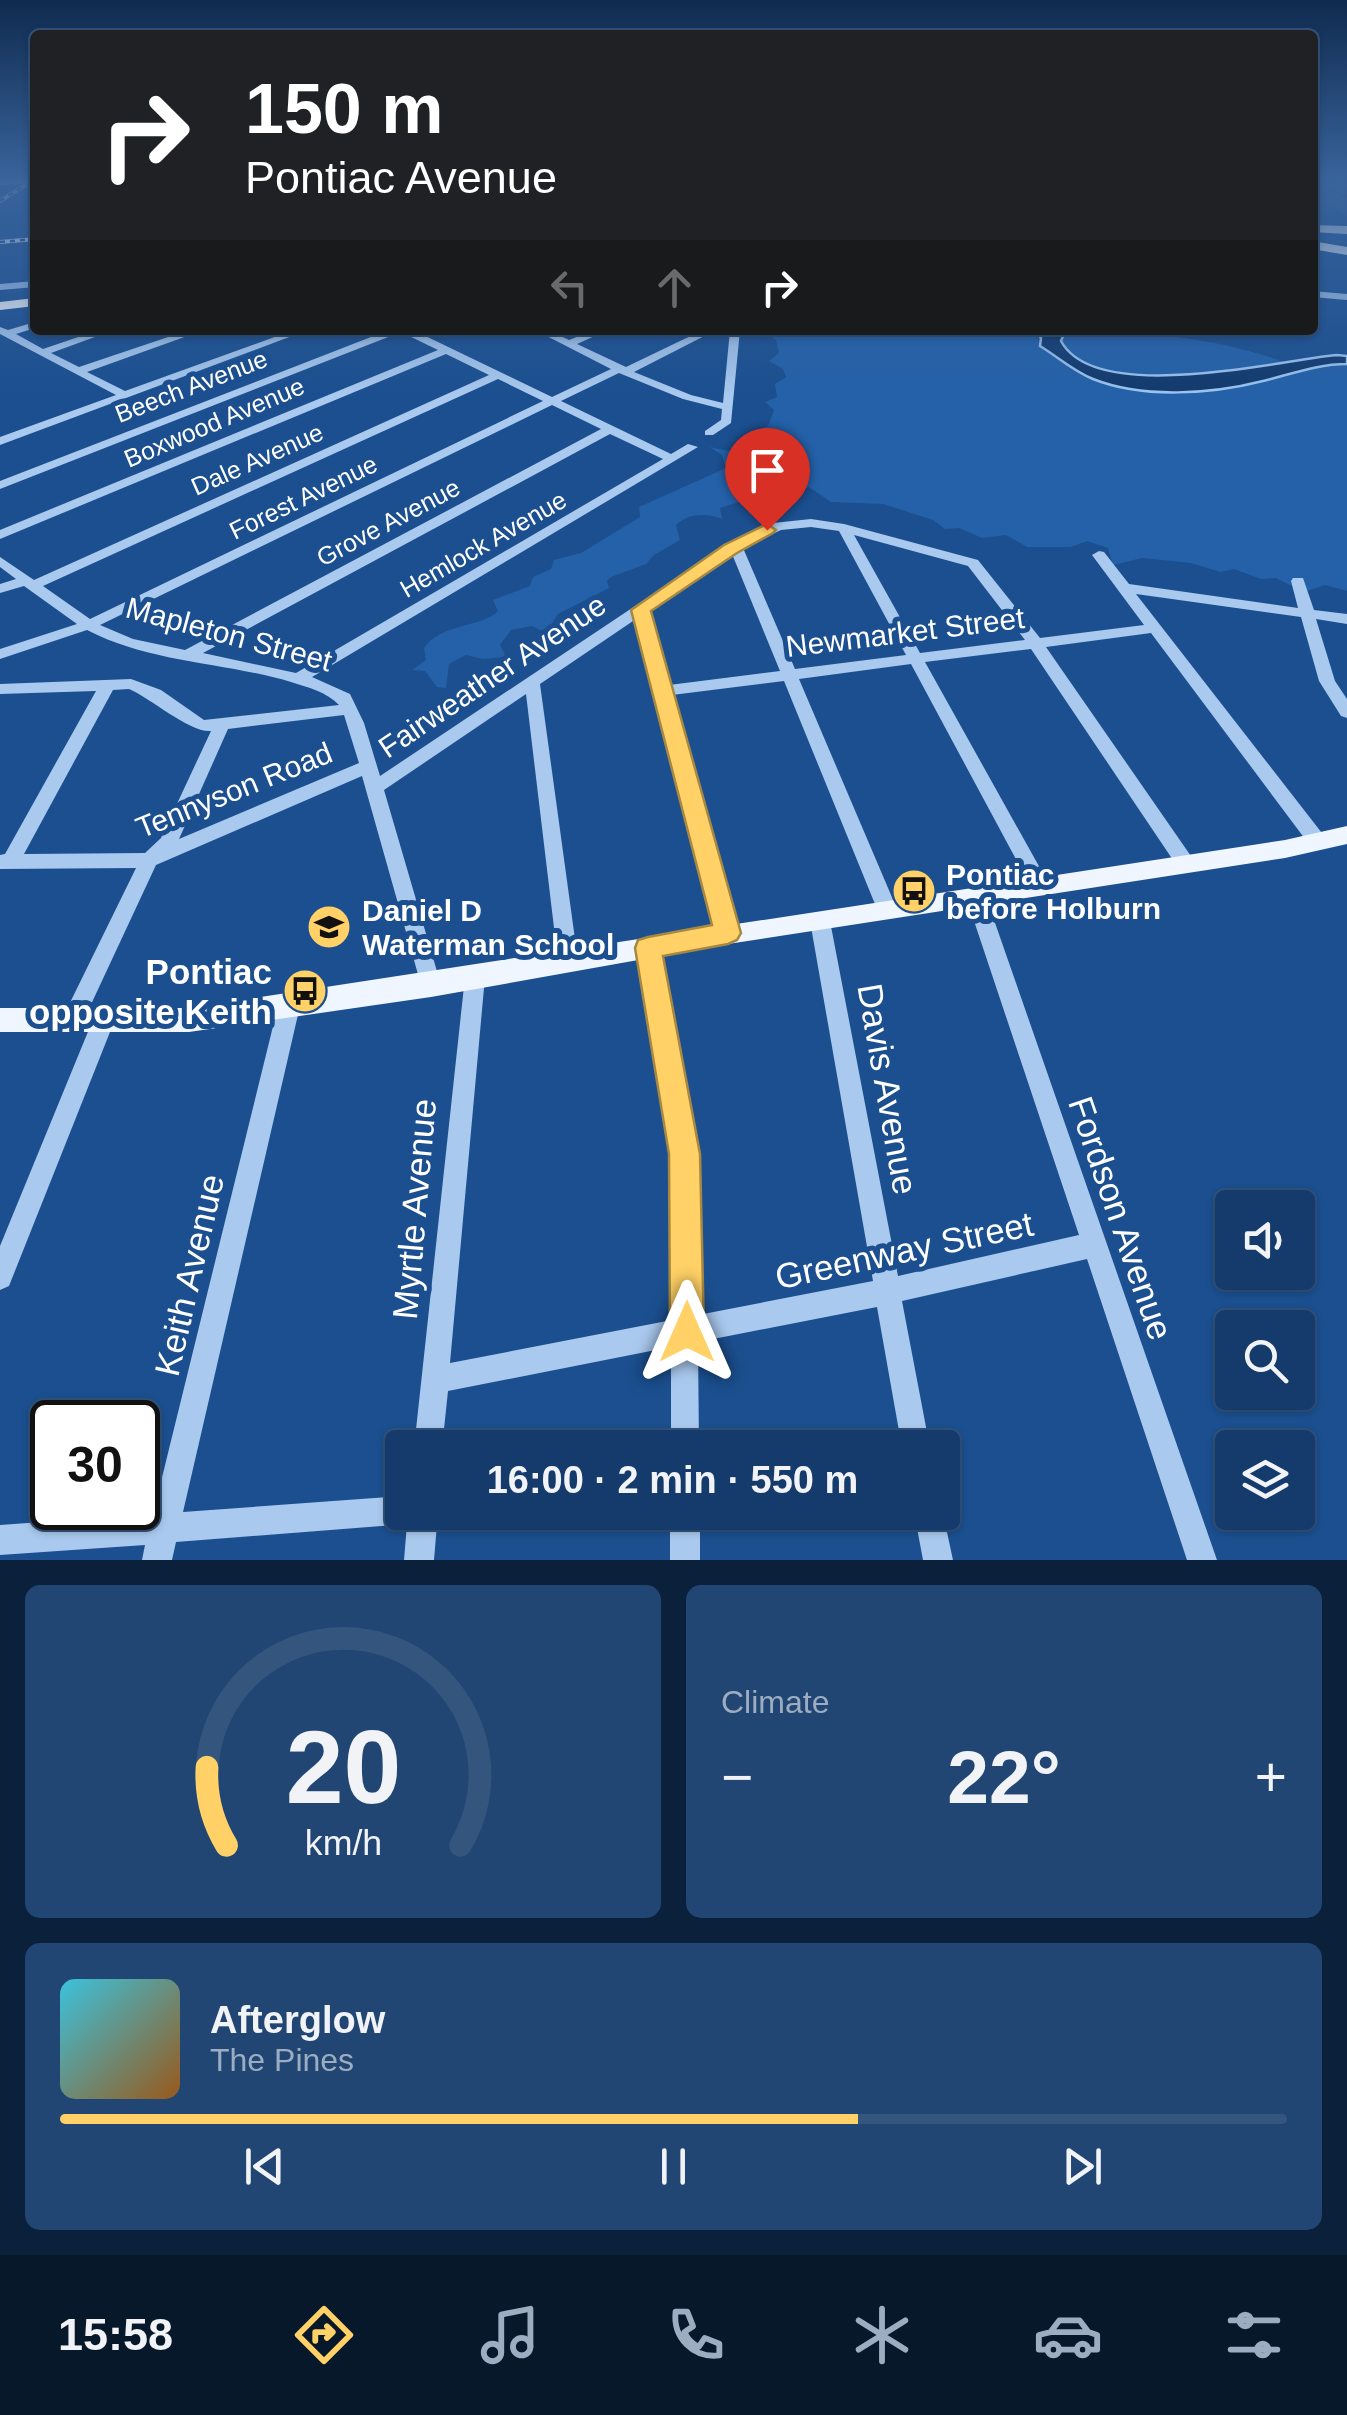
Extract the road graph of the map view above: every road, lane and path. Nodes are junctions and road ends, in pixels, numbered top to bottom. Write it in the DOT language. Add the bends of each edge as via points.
graph roads {
  1 [pos="30,284"];
  2 [pos="0,287"];
  3 [pos="1318,295"];
  4 [pos="1347,297"];
  5 [pos="30,299"];
  6 [pos="0,302"];
  7 [pos="30,326"];
  8 [pos="4,332"];
  9 [pos="94,335"];
  10 [pos="185,335"];
  11 [pos="289,335"];
  12 [pos="389,335"];
  13 [pos="413,335"];
  14 [pos="550,335"];
  15 [pos="591,335"];
  16 [pos="700,335"];
  17 [pos="735,335"];
  18 [pos="569,344"];
  19 [pos="446,350"];
  20 [pos="43,352"];
  21 [pos="624,370"];
  22 [pos="79,372"];
  23 [pos="500,374"];
  24 [pos="124,396"];
  25 [pos="552,401"];
  26 [pos="729,408"];
  27 [pos="610,429"];
  28 [pos="709,433"];
  29 [pos="0,441"];
  30 [pos="692,447"];
  31 [pos="672,459"];
  32 [pos="0,485"];
  33 [pos="844,528"];
  34 [pos="0,535"];
  35 [pos="736,546"];
  36 [pos="1100,556"];
  37 [pos="0,561"];
  38 [pos="1298,581"];
  39 [pos="30,583"];
  40 [pos="1125,588"];
  41 [pos="0,589"];
  42 [pos="641,610"];
  43 [pos="1307,613"];
  44 [pos="1347,619"];
  45 [pos="91,624"];
  46 [pos="1154,628"];
  47 [pos="1034,643"];
  48 [pos="0,654"];
  49 [pos="187,655"];
  50 [pos="918,658"];
  51 [pos="789,674"];
  52 [pos="297,679"];
  53 [pos="532,682"];
  54 [pos="107,686"];
  55 [pos="0,689"];
  56 [pos="663,691"];
  57 [pos="350,708"];
  58 [pos="1347,712"];
  59 [pos="222,724"];
  60 [pos="368,766"];
  61 [pos="373,789"];
  62 [pos="1347,835"];
  63 [pos="1318,842"];
  64 [pos="150,860"];
  65 [pos="5,862"];
  66 [pos="1186,864"];
  67 [pos="1040,886"];
  68 [pos="976,897"];
  69 [pos="887,909"];
  70 [pos="820,921"];
  71 [pos="728,933"];
  72 [pos="648,948"];
  73 [pos="568,961"];
  74 [pos="475,977"];
  75 [pos="430,984"];
  76 [pos="289,1006"];
  77 [pos="0,1020"];
  78 [pos="72,1021"];
  79 [pos="103,1022"];
  80 [pos="1092,1245"];
  81 [pos="0,1277"];
  82 [pos="885,1292"];
  83 [pos="687,1332"];
  84 [pos="435,1380"];
  85 [pos="430,1430"];
  86 [pos="685,1430"];
  87 [pos="912,1430"];
  88 [pos="385,1512"];
  89 [pos="165,1528"];
  90 [pos="422,1530"];
  91 [pos="685,1530"];
  92 [pos="932,1530"];
  93 [pos="0,1540"];
  94 [pos="157,1560"];
  95 [pos="419,1560"];
  96 [pos="685,1560"];
  97 [pos="938,1560"];
  98 [pos="1202,1560"];
  1 -- 2 [label="street"];
  3 -- 4 [label="street"];
  5 -- 6 [label="highway"];
  7 -- 8 [label="street"];
  8 -- 20 [label="street"];
  9 -- 20 [label="street"];
  10 -- 22 [label="street"];
  11 -- 24 [label="street"];
  12 -- 32 [label="street, Beech Avenue"];
  13 -- 19 [label="street"];
  14 -- 18 [label="street"];
  15 -- 18 [label="street"];
  16 -- 21 [label="street, Forest Avenue"];
  17 -- 26 [label="street"];
  18 -- 21 [label="street"];
  19 -- 23 [label="street"];
  19 -- 34 [label="street, Boxwood Avenue"];
  20 -- 22 [label="street"];
  21 -- 25 [label="street, Forest Avenue"];
  21 -- 26 [label="street"];
  22 -- 24 [label="street"];
  23 -- 25 [label="street"];
  23 -- 39 [label="street, Dale Avenue"];
  24 -- 29 [label="street"];
  25 -- 27 [label="street"];
  25 -- 45 [label="street, Forest Avenue"];
  26 -- 28 [label="street" via="727,421"];
  27 -- 31 [label="street"];
  27 -- 49 [label="street, Grove Avenue"];
  30 -- 31 [label="street, Hemlock Avenue"];
  31 -- 52 [label="street, Hemlock Avenue"];
  33 -- 35 [label="street, Fairweather Avenue" via="792,523"];
  33 -- 47 [label="street, Fairweather Avenue" via="973,564"];
  33 -- 50 [label="street"];
  35 -- 42 [label="street, Fairweather Avenue"];
  35 -- 51 [label="street"];
  36 -- 40 [label="street"];
  37 -- 39 [label="street, Mapleton Street"];
  38 -- 43 [label="street"];
  39 -- 41 [label="street, Dale Avenue"];
  39 -- 45 [label="street, Mapleton Street"];
  40 -- 43 [label="street"];
  40 -- 46 [label="street"];
  42 -- 53 [label="street, Fairweather Avenue"];
  42 -- 56 [label="street"];
  43 -- 44 [label="street"];
  43 -- 58 [label="street" via="1327,681"];
  45 -- 48 [label="street, Forest Avenue"];
  45 -- 49 [label="street, Mapleton Street" via="130,643"];
  46 -- 47 [label="street, Newmarket Street"];
  46 -- 63 [label="street"];
  47 -- 50 [label="street, Newmarket Street"];
  47 -- 66 [label="street"];
  49 -- 52 [label="street, Mapleton Street"];
  50 -- 51 [label="street, Newmarket Street"];
  50 -- 67 [label="street"];
  51 -- 56 [label="street, Newmarket Street"];
  51 -- 69 [label="street"];
  52 -- 57 [label="street, Mapleton Street" via="337,694"];
  53 -- 61 [label="street, Fairweather Avenue"];
  53 -- 73 [label="street"];
  54 -- 55 [label="street"];
  54 -- 59 [label="street" via="142,686 202,726"];
  54 -- 65 [label="street"];
  56 -- 71 [label="street"];
  57 -- 59 [label="street"];
  57 -- 60 [label="street, Mapleton Street"];
  59 -- 64 [label="street" via="168,844"];
  60 -- 61 [label="street, Mapleton Street"];
  60 -- 64 [label="street, Tennyson Road"];
  61 -- 75 [label="street, Mapleton Street"];
  62 -- 63 [label="main road"];
  63 -- 66 [label="main road"];
  64 -- 65 [label="street, Tennyson Road"];
  64 -- 78 [label="street"];
  66 -- 67 [label="main road"];
  67 -- 68 [label="main road"];
  68 -- 69 [label="main road"];
  68 -- 80 [label="street, Fordson Avenue"];
  69 -- 70 [label="main road"];
  70 -- 71 [label="main road"];
  70 -- 82 [label="street, Davis Avenue"];
  71 -- 72 [label="main road"];
  72 -- 73 [label="main road"];
  72 -- 83 [label="street" via="685,1154"];
  73 -- 74 [label="main road"];
  74 -- 75 [label="main road"];
  74 -- 84 [label="street, Myrtle Avenue"];
  75 -- 76 [label="main road"];
  76 -- 79 [label="main road" via="189,1020"];
  76 -- 89 [label="street, Keith Avenue"];
  77 -- 78 [label="main road"];
  78 -- 79 [label="main road"];
  79 -- 81 [label="street"];
  80 -- 82 [label="street, Greenway Street"];
  80 -- 98 [label="street, Fordson Avenue"];
  82 -- 83 [label="street, Greenway Street"];
  82 -- 87 [label="street, Davis Avenue"];
  83 -- 84 [label="street, Greenway Street"];
  83 -- 86 [label="street"];
  84 -- 85 [label="street, Myrtle Avenue"];
  88 -- 89 [label="street"];
  89 -- 93 [label="street"];
  89 -- 94 [label="street, Keith Avenue"];
  90 -- 95 [label="street"];
  91 -- 96 [label="street"];
  92 -- 97 [label="street"];
}
